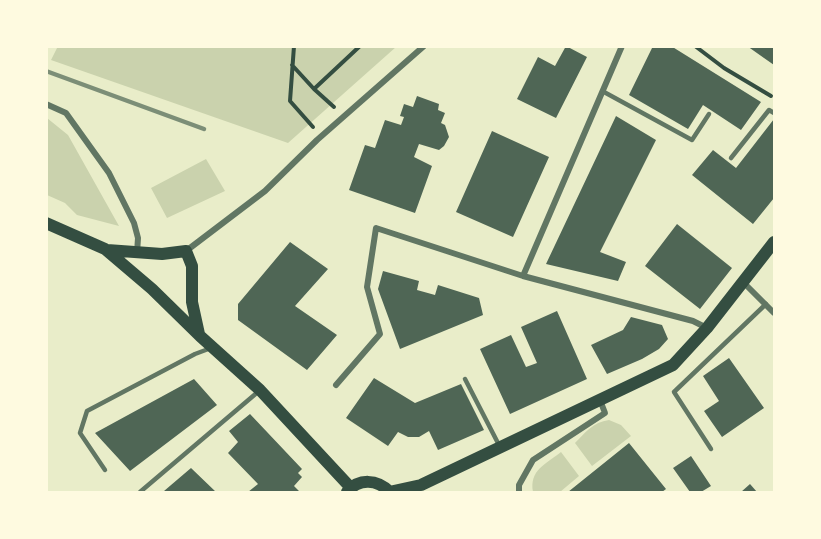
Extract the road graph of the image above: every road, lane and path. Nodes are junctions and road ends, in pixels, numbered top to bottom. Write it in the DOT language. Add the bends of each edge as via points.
graph roads {
  1 [pos="294,46"];
  2 [pos="360,46"];
  3 [pos="424,46"];
  4 [pos="622,46"];
  5 [pos="695,46"];
  6 [pos="292,64"];
  7 [pos="314,89"];
  8 [pos="604,92"];
  9 [pos="774,98"];
  10 [pos="46,104"];
  11 [pos="334,107"];
  12 [pos="774,113"];
  13 [pos="709,114"];
  14 [pos="314,128"];
  15 [pos="731,158"];
  16 [pos="46,223"];
  17 [pos="774,242"];
  18 [pos="105,249"];
  19 [pos="186,250"];
  20 [pos="137,253"];
  21 [pos="523,276"];
  22 [pos="744,283"];
  23 [pos="766,304"];
  24 [pos="774,313"];
  25 [pos="707,328"];
  26 [pos="200,336"];
  27 [pos="213,347"];
  28 [pos="465,379"];
  29 [pos="336,386"];
  30 [pos="260,390"];
  31 [pos="600,399"];
  32 [pos="500,447"];
  33 [pos="711,449"];
  34 [pos="105,470"];
  35 [pos="416,489"];
  36 [pos="349,490"];
  37 [pos="140,492"];
  38 [pos="389,492"];
  39 [pos="519,492"];
  1 -- 6 [label="path"];
  2 -- 7 [label="path"];
  3 -- 19 [label="street" via="265,191"];
  4 -- 8 [label="street"];
  5 -- 9 [label="path"];
  6 -- 7 [label="path"];
  6 -- 14 [label="path" via="290,100"];
  7 -- 11 [label="path"];
  8 -- 13 [label="lane" via="692,140"];
  8 -- 21 [label="street"];
  10 -- 20 [label="street" via="66,113 109,172 134,223"];
  12 -- 15 [label="lane" via="769,110"];
  16 -- 18 [label="main road"];
  17 -- 22 [label="main road"];
  18 -- 20 [label="main road"];
  18 -- 26 [label="main road"];
  19 -- 20 [label="main road"];
  19 -- 26 [label="main road" via="192,266 192,302"];
  21 -- 25 [label="street"];
  21 -- 29 [label="street" via="376,228 367,286 380,334"];
  22 -- 23 [label="street"];
  22 -- 25 [label="main road"];
  23 -- 24 [label="street"];
  23 -- 33 [label="lane" via="674,392"];
  25 -- 31 [label="main road" via="673,364"];
  26 -- 27 [label="main road"];
  27 -- 30 [label="main road"];
  27 -- 34 [label="lane" via="87,411 80,433"];
  28 -- 32 [label="lane"];
  30 -- 36 [label="main road"];
  30 -- 37 [label="lane"];
  31 -- 32 [label="main road"];
  31 -- 39 [label="street" via="605,413 532,460"];
  32 -- 35 [label="main road"];
  35 -- 38 [label="main road"];
  36 -- 38 [label="main road" via="371,482"];
}
